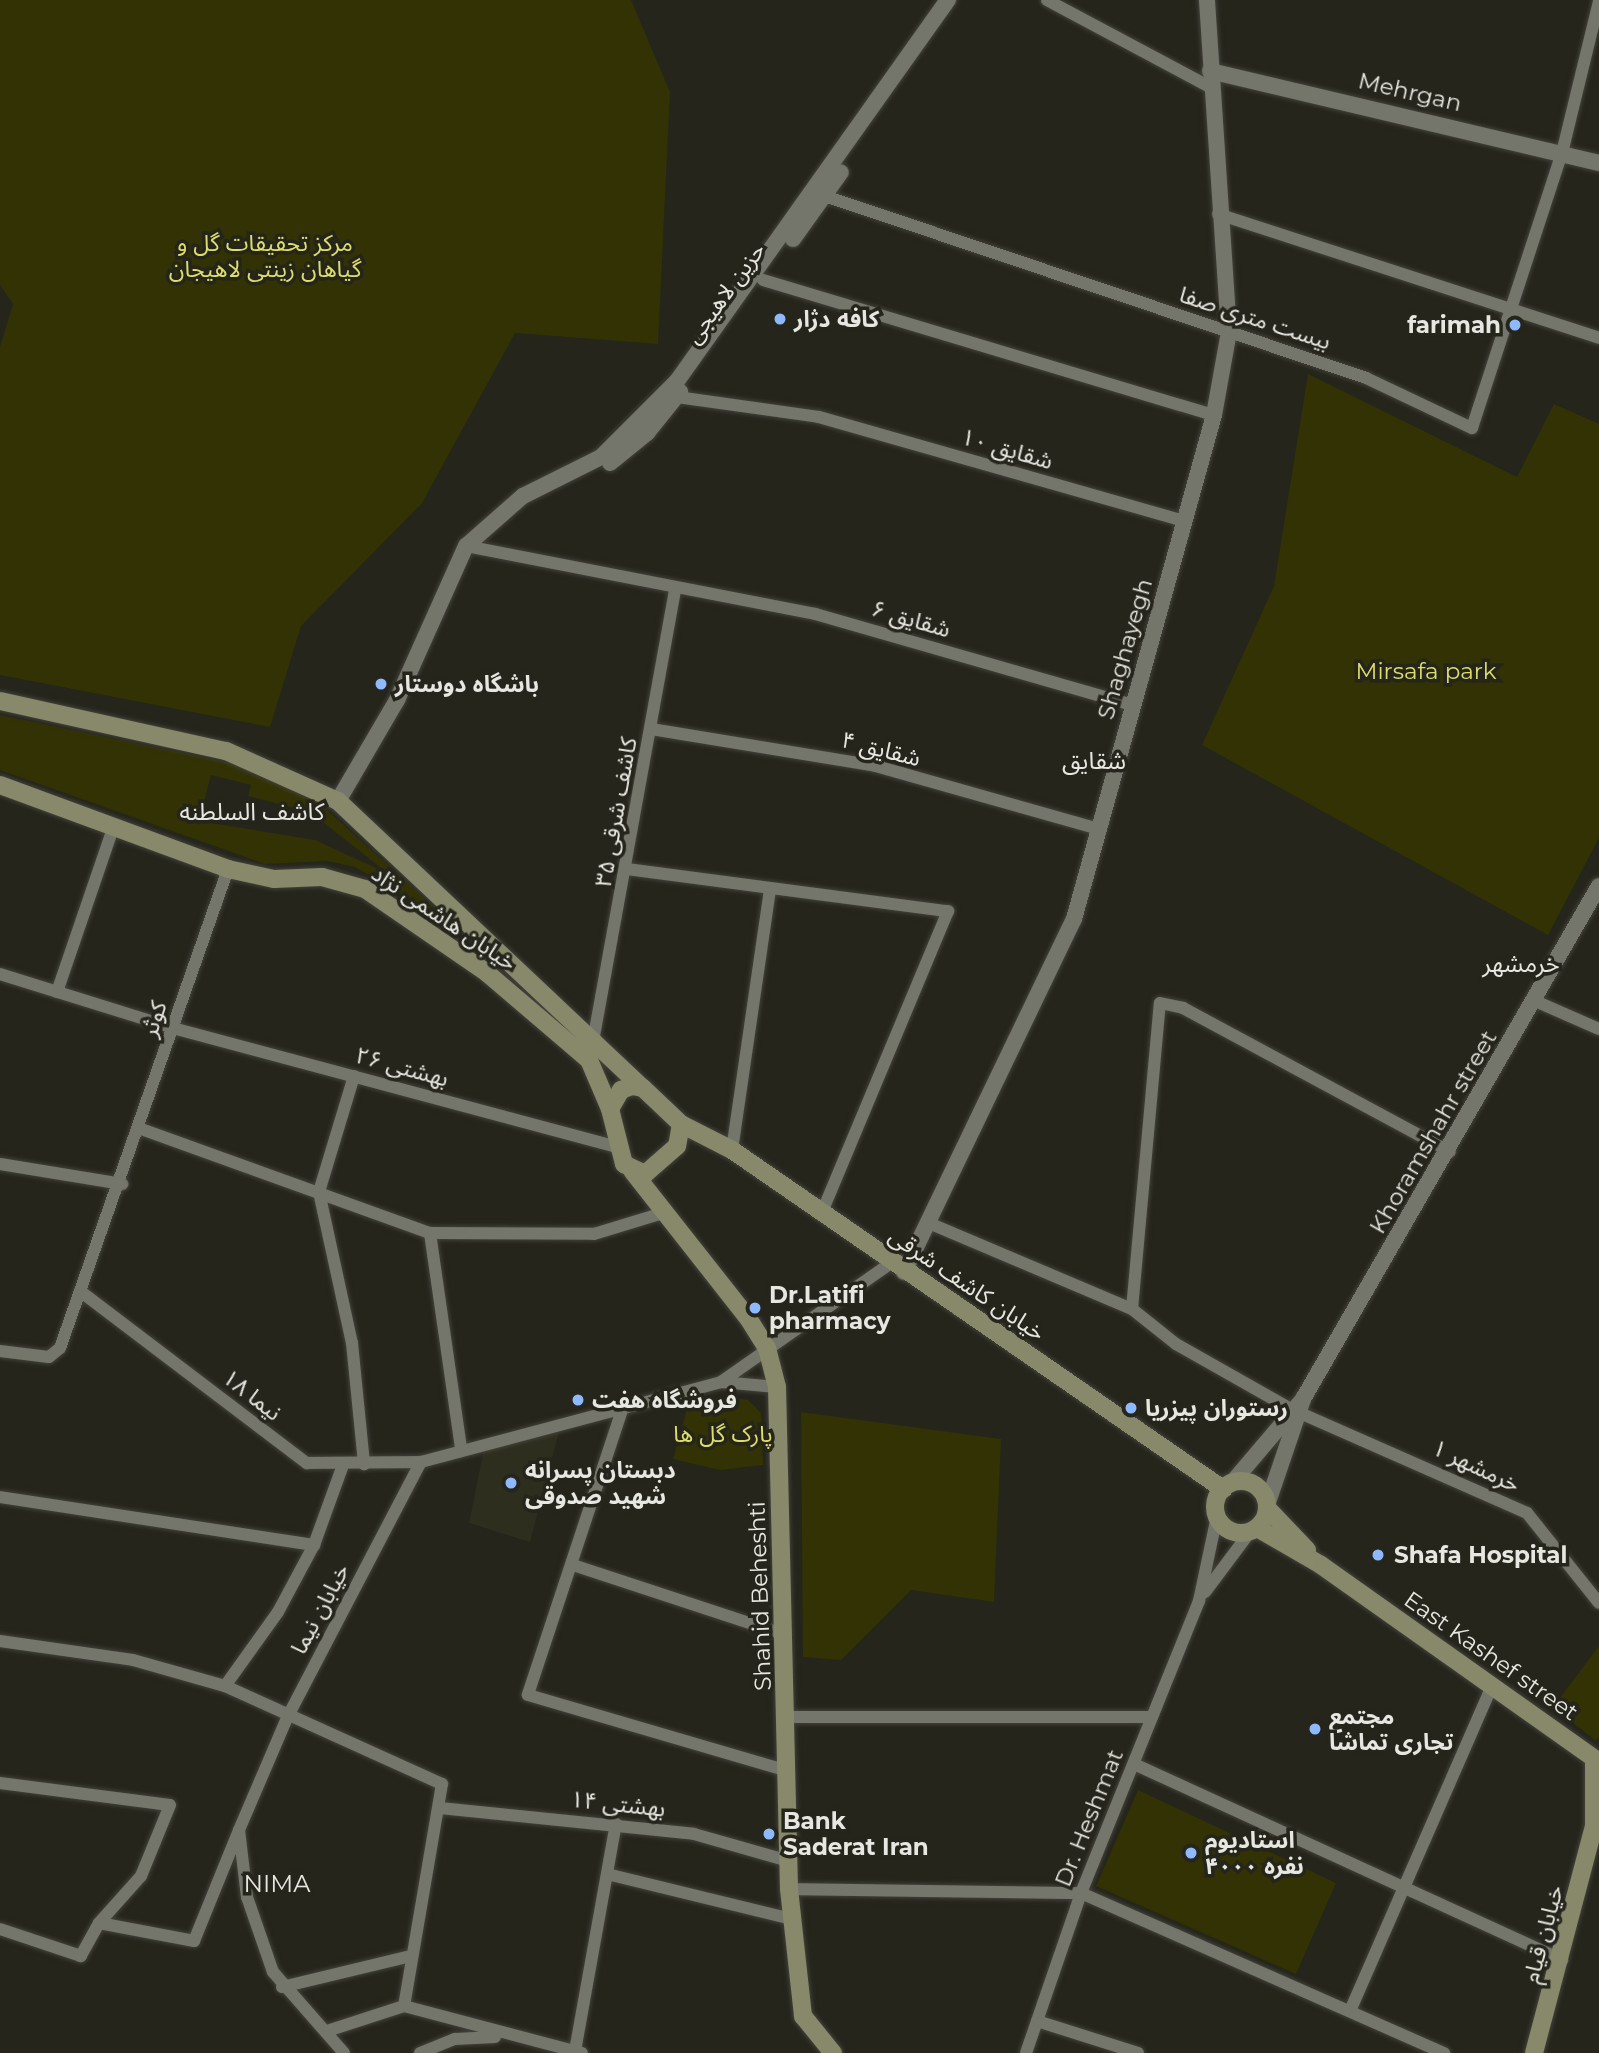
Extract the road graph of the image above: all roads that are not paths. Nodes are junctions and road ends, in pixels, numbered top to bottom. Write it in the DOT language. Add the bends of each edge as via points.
graph roads {
  1 [pos="947,0"];
  2 [pos="958,0"];
  3 [pos="1047,0"];
  4 [pos="1207,0"];
  5 [pos="1599,1"];
  6 [pos="1210,71"];
  7 [pos="1212,88"];
  8 [pos="1562,153"];
  9 [pos="1599,163"];
  10 [pos="820,193"];
  11 [pos="1218,214"];
  12 [pos="763,280"];
  13 [pos="1514,307"];
  14 [pos="1229,332"];
  15 [pos="1599,338"];
  16 [pos="677,397"];
  17 [pos="1214,415"];
  18 [pos="1184,521"];
  19 [pos="466,547"];
  20 [pos="675,589"];
  21 [pos="0,701"];
  22 [pos="1133,705"];
  23 [pos="651,729"];
  24 [pos="0,785"];
  25 [pos="338,801"];
  26 [pos="113,828"];
  27 [pos="1098,829"];
  28 [pos="228,869"];
  29 [pos="627,869"];
  30 [pos="1599,886"];
  31 [pos="770,889"];
  32 [pos="0,974"];
  33 [pos="57,992"];
  34 [pos="1535,1001"];
  35 [pos="173,1028"];
  36 [pos="1599,1029"];
  37 [pos="594,1041"];
  38 [pos="589,1060"];
  39 [pos="355,1076"];
  40 [pos="643,1088"];
  41 [pos="610,1109"];
  42 [pos="681,1124"];
  43 [pos="141,1129"];
  44 [pos="620,1148"];
  45 [pos="732,1150"];
  46 [pos="1450,1152"];
  47 [pos="0,1164"];
  48 [pos="634,1172"];
  49 [pos="122,1184"];
  50 [pos="319,1192"];
  51 [pos="663,1213"];
  52 [pos="821,1214"];
  53 [pos="929,1223"];
  54 [pos="430,1233"];
  55 [pos="897,1267"];
  56 [pos="80,1291"];
  57 [pos="1132,1309"];
  58 [pos="767,1348"];
  59 [pos="0,1351"];
  60 [pos="721,1382"];
  61 [pos="778,1387"];
  62 [pos="623,1407"];
  63 [pos="1298,1407"];
  64 [pos="461,1447"];
  65 [pos="421,1462"];
  66 [pos="364,1464"];
  67 [pos="343,1465"];
  68 [pos="1227,1487"];
  69 [pos="0,1497"];
  70 [pos="1267,1506"];
  71 [pos="1217,1516"];
  72 [pos="1253,1530"];
  73 [pos="314,1545"];
  74 [pos="573,1565"];
  75 [pos="1321,1565"];
  76 [pos="1199,1601"];
  77 [pos="1599,1603"];
  78 [pos="786,1635"];
  79 [pos="0,1642"];
  80 [pos="225,1686"];
  81 [pos="1492,1686"];
  82 [pos="789,1717"];
  83 [pos="1152,1717"];
  84 [pos="287,1718"];
  85 [pos="1597,1758"];
  86 [pos="1133,1764"];
  87 [pos="788,1771"];
  88 [pos="0,1783"];
  89 [pos="440,1808"];
  90 [pos="1597,1824"];
  91 [pos="616,1825"];
  92 [pos="239,1830"];
  93 [pos="789,1861"];
  94 [pos="607,1874"];
  95 [pos="789,1889"];
  96 [pos="1407,1889"];
  97 [pos="1081,1893"];
  98 [pos="791,1919"];
  99 [pos="99,1923"];
  100 [pos="0,1929"];
  101 [pos="411,1956"];
  102 [pos="1562,1960"];
  103 [pos="282,1987"];
  104 [pos="404,2006"];
  105 [pos="1350,2011"];
  106 [pos="1037,2021"];
  107 [pos="327,2031"];
  108 [pos="506,2037"];
  109 [pos="426,2052"];
  110 [pos="579,2052"];
  111 [pos="344,2053"];
  112 [pos="833,2053"];
  113 [pos="1026,2053"];
  114 [pos="1138,2053"];
  115 [pos="1444,2053"];
  116 [pos="1534,2053"];
  1 -- 10 [label="street, حزین لاهیجی"];
  2 -- 10 [label="street, حزین لاهیجی"];
  3 -- 7 [label="street"];
  4 -- 6 [label="street, Shaghayegh"];
  5 -- 8 [label="street"];
  6 -- 7 [label="street, Shaghayegh"];
  6 -- 8 [label="street, Mehrgan"];
  7 -- 11 [label="street, Shaghayegh"];
  8 -- 9 [label="street, Mehrgan"];
  8 -- 13 [label="street"];
  10 -- 12 [label="street, حزین لاهیجی"];
  10 -- 14 [label="street, بیست متری صفا"];
  10 -- 19 [label="street, حزین لاهیجی" via="677,381 635,428 601,457 523,496"];
  11 -- 13 [label="street"];
  11 -- 14 [label="street, Shaghayegh"];
  12 -- 16 [label="street, حزین لاهیجی"];
  12 -- 17 [label="street"];
  13 -- 14 [label="street, بیست متری صفا" via="1472,428 1366,378"];
  13 -- 15 [label="street"];
  14 -- 17 [label="street, Shaghayegh"];
  16 -- 18 [label="street, شقایق ۱۰" via="819,417"];
  16 -- 19 [label="street, حزین لاهیجی" via="647,433 607,466 519,507"];
  17 -- 18 [label="street, Shaghayegh"];
  18 -- 22 [label="street, Shaghayegh"];
  19 -- 20 [label="street, شقایق ۶"];
  19 -- 25 [label="street, حزین لاهیجی" via="397,700"];
  20 -- 22 [label="street, شقایق ۶" via="816,614"];
  20 -- 23 [label="street, کاشف شرقی ۳۵"];
  21 -- 25 [label="main road" via="226,751"];
  22 -- 27 [label="street, Shaghayegh"];
  23 -- 27 [label="street, شقایق ۴" via="876,766"];
  23 -- 29 [label="street, کاشف شرقی ۳۵"];
  24 -- 26 [label="main road, خیابان هاشمی نژاد"];
  25 -- 37 [label="main road"];
  26 -- 28 [label="main road, خیابان هاشمی نژاد"];
  26 -- 33 [label="street"];
  27 -- 53 [label="street, Shaghayegh" via="1074,919"];
  28 -- 35 [label="street, کوثر"];
  28 -- 38 [label="main road, خیابان هاشمی نژاد" via="274,879 322,877 365,889 487,973"];
  29 -- 31 [label="street"];
  29 -- 37 [label="street, کاشف شرقی ۳۵"];
  30 -- 34 [label="street, Khoramshahr street"];
  31 -- 45 [label="street"];
  31 -- 52 [label="street" via="948,912"];
  32 -- 33 [label="street, بهشتی ۲۶"];
  33 -- 35 [label="street, بهشتی ۲۶"];
  34 -- 36 [label="street"];
  34 -- 46 [label="street, Khoramshahr street"];
  35 -- 39 [label="street, بهشتی ۲۶"];
  35 -- 43 [label="street, کوثر"];
  37 -- 38 [label="street, کاشف شرقی ۳۵"];
  37 -- 40 [label="main road"];
  38 -- 41 [label="main road, خیابان هاشمی نژاد"];
  39 -- 44 [label="street, بهشتی ۲۶"];
  39 -- 50 [label="street"];
  40 -- 41 [label="main road" via="621,1090"];
  40 -- 42 [label="main road"];
  41 -- 44 [label="main road"];
  42 -- 45 [label="main road, خیابان کاشف شرقی"];
  42 -- 48 [label="main road" via="677,1146 661,1163 645,1174"];
  43 -- 49 [label="street, کوثر"];
  43 -- 50 [label="street"];
  44 -- 48 [label="main road"];
  45 -- 52 [label="main road, خیابان کاشف شرقی"];
  46 -- 57 [label="street" via="1183,1008 1160,1003"];
  46 -- 63 [label="street, Khoramshahr street"];
  47 -- 49 [label="street"];
  48 -- 51 [label="main road, Shahid Beheshti"];
  49 -- 56 [label="street, کوثر"];
  50 -- 54 [label="street"];
  50 -- 66 [label="street" via="352,1343"];
  51 -- 54 [label="street" via="594,1234"];
  51 -- 58 [label="main road, Shahid Beheshti"];
  52 -- 55 [label="main road, خیابان کاشف شرقی"];
  53 -- 55 [label="street, Shaghayegh"];
  53 -- 57 [label="street, خرمشهر ۱"];
  54 -- 64 [label="street"];
  55 -- 58 [label="street"];
  55 -- 68 [label="main road, خیابان کاشف شرقی"];
  56 -- 59 [label="street, کوثر" via="60,1348 49,1357"];
  56 -- 67 [label="street, نیما ۱۸" via="307,1463"];
  57 -- 63 [label="street, خرمشهر ۱" via="1176,1344"];
  58 -- 60 [label="street"];
  58 -- 61 [label="main road, Shahid Beheshti"];
  60 -- 61 [label="street"];
  60 -- 62 [label="street"];
  61 -- 78 [label="main road, Shahid Beheshti"];
  62 -- 64 [label="street"];
  62 -- 74 [label="street"];
  63 -- 68 [label="street"];
  63 -- 70 [label="street"];
  63 -- 77 [label="street, خرمشهر ۱" via="1527,1513"];
  64 -- 65 [label="street"];
  65 -- 66 [label="street, نیما ۱۸"];
  65 -- 84 [label="street, خیابان نیما"];
  66 -- 67 [label="street, نیما ۱۸"];
  67 -- 73 [label="street"];
  68 -- 70 [label="main road" via="1254,1485"];
  68 -- 71 [label="main road"];
  69 -- 73 [label="street"];
  70 -- 72 [label="main road"];
  70 -- 75 [label="main road"];
  71 -- 72 [label="main road" via="1227,1529"];
  71 -- 76 [label="street"];
  72 -- 75 [label="main road"];
  72 -- 76 [label="street"];
  73 -- 80 [label="street" via="278,1612"];
  74 -- 78 [label="street"];
  74 -- 87 [label="street" via="528,1696"];
  75 -- 81 [label="main road, East Kashef street"];
  76 -- 83 [label="street, Dr. Heshmat"];
  78 -- 82 [label="main road, Shahid Beheshti"];
  79 -- 80 [label="street" via="133,1660"];
  80 -- 84 [label="street"];
  81 -- 85 [label="main road, East Kashef street"];
  81 -- 96 [label="street"];
  82 -- 83 [label="street"];
  82 -- 87 [label="main road, Shahid Beheshti"];
  83 -- 86 [label="street, Dr. Heshmat"];
  84 -- 89 [label="street" via="442,1784"];
  84 -- 92 [label="street, خیابان نیما"];
  85 -- 90 [label="main road, خیابان قیام"];
  86 -- 96 [label="street"];
  86 -- 97 [label="street, Dr. Heshmat"];
  87 -- 93 [label="main road, Shahid Beheshti"];
  88 -- 99 [label="street" via="170,1805 141,1875"];
  89 -- 91 [label="street, بهشتی ۱۴"];
  89 -- 101 [label="street"];
  90 -- 102 [label="main road, خیابان قیام"];
  91 -- 93 [label="street, بهشتی ۱۴" via="694,1834"];
  91 -- 94 [label="street"];
  92 -- 99 [label="street, خیابان نیما" via="194,1941"];
  92 -- 103 [label="street" via="247,1897"];
  93 -- 95 [label="main road, Shahid Beheshti"];
  94 -- 98 [label="street"];
  94 -- 110 [label="street"];
  95 -- 97 [label="street"];
  95 -- 98 [label="main road, Shahid Beheshti"];
  96 -- 102 [label="street"];
  96 -- 105 [label="street"];
  97 -- 105 [label="street"];
  97 -- 106 [label="street, Dr. Heshmat"];
  98 -- 112 [label="main road, Shahid Beheshti" via="803,2016"];
  99 -- 100 [label="street" via="81,1956"];
  101 -- 103 [label="street"];
  101 -- 104 [label="street"];
  102 -- 116 [label="main road, خیابان قیام"];
  103 -- 107 [label="street"];
  104 -- 107 [label="street"];
  104 -- 108 [label="street"];
  105 -- 115 [label="street"];
  106 -- 113 [label="street, Dr. Heshmat"];
  106 -- 114 [label="street"];
  107 -- 111 [label="street"];
  108 -- 109 [label="street" via="455,2039"];
  108 -- 110 [label="street"];
}
